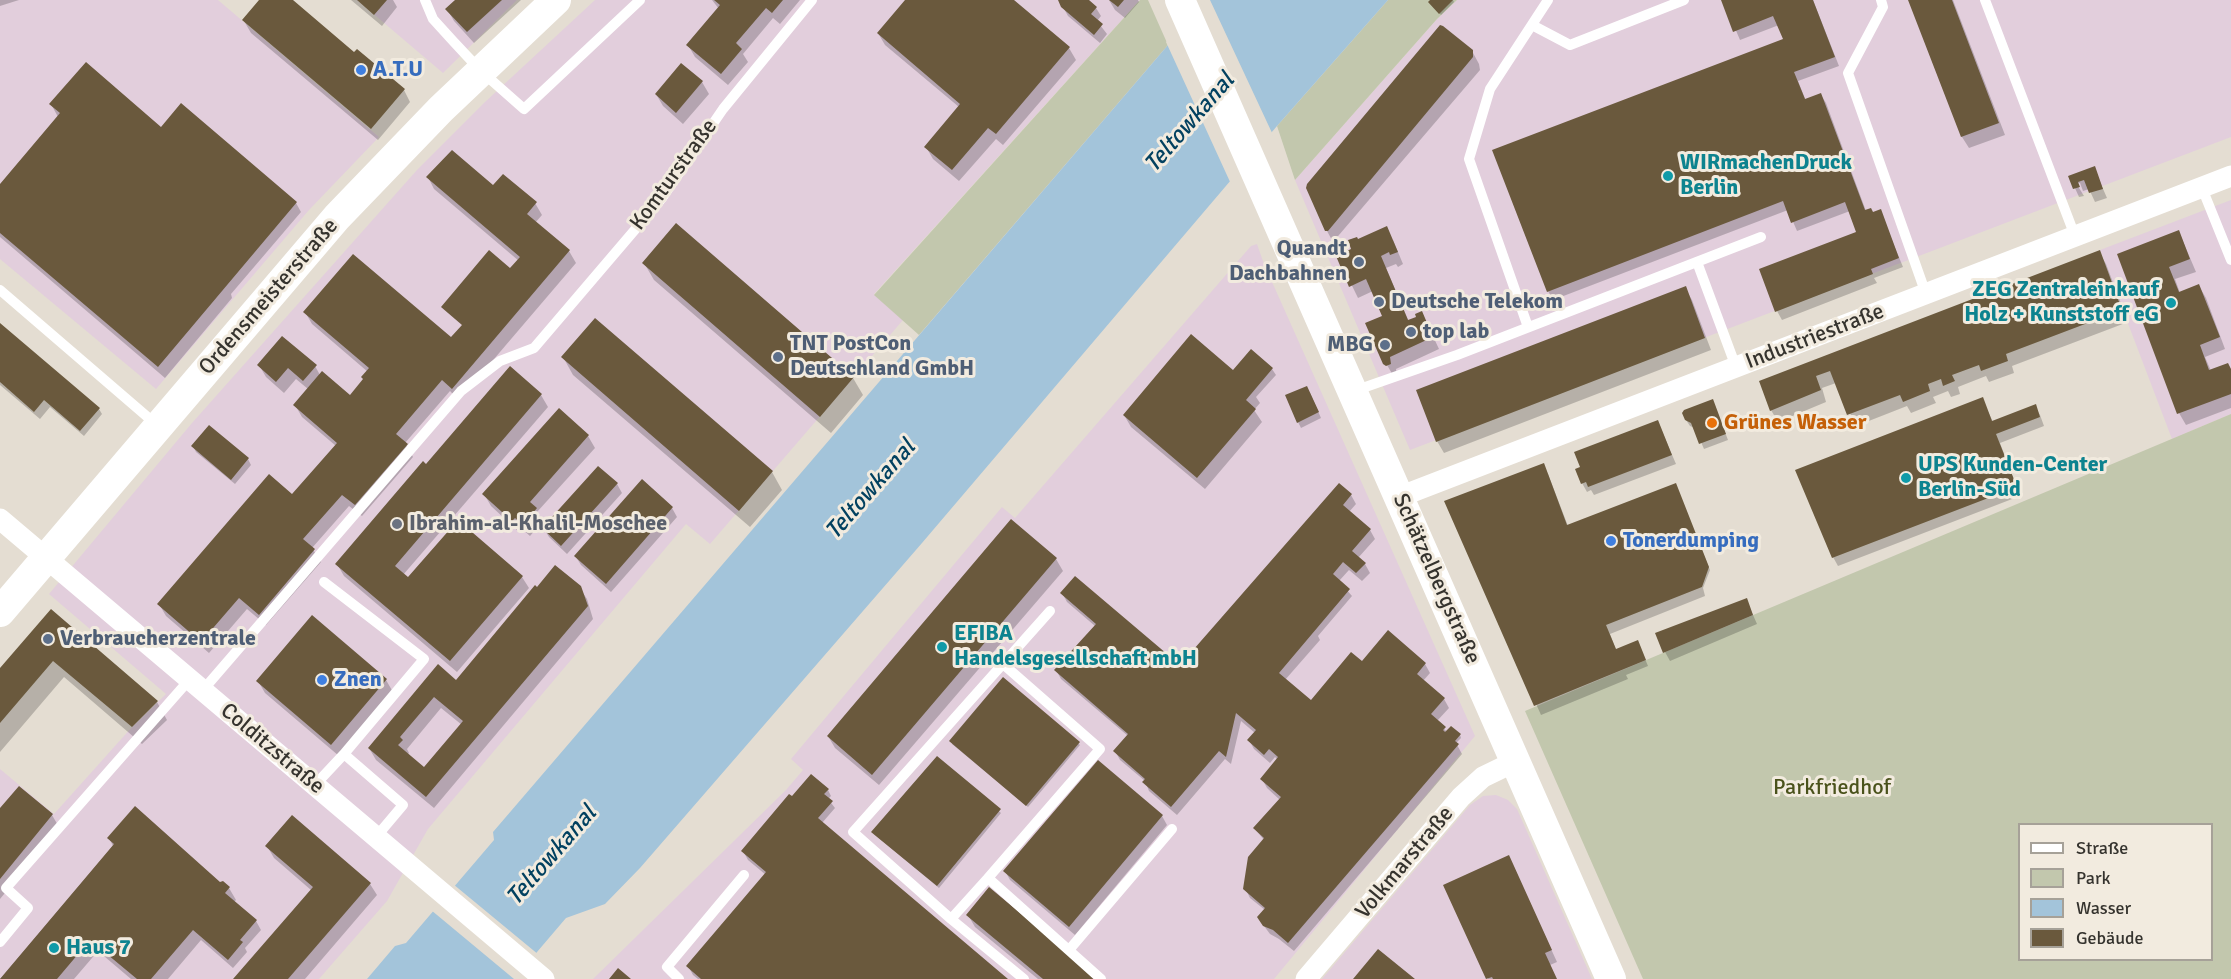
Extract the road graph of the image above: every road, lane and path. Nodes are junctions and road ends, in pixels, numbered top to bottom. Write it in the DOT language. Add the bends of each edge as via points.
graph roads {
  1 [pos="424,0"];
  2 [pos="556,0"];
  3 [pos="639,0"];
  4 [pos="812,0"];
  5 [pos="1548,0"];
  6 [pos="1684,0"];
  7 [pos="1881,0"];
  8 [pos="1985,0"];
  9 [pos="1182,3"];
  10 [pos="1532,25"];
  11 [pos="481,70"];
  12 [pos="2231,176"];
  13 [pos="2202,188"];
  14 [pos="2075,236"];
  15 [pos="1761,237"];
  16 [pos="2231,260"];
  17 [pos="1696,262"];
  18 [pos="0,290"];
  19 [pos="1926,294"];
  20 [pos="1528,327"];
  21 [pos="1736,367"];
  22 [pos="1353,391"];
  23 [pos="158,426"];
  24 [pos="1400,497"];
  25 [pos="0,519"];
  26 [pos="46,558"];
  27 [pos="324,582"];
  28 [pos="1050,611"];
  29 [pos="0,612"];
  30 [pos="1003,664"];
  31 [pos="196,685"];
  32 [pos="344,754"];
  33 [pos="1516,761"];
  34 [pos="315,786"];
  35 [pos="1172,829"];
  36 [pos="376,837"];
  37 [pos="744,875"];
  38 [pos="988,878"];
  39 [pos="3,892"];
  40 [pos="951,919"];
  41 [pos="0,942"];
  42 [pos="1069,950"];
  43 [pos="544,979"];
  44 [pos="679,979"];
  45 [pos="1024,979"];
  46 [pos="1101,979"];
  47 [pos="1306,979"];
  48 [pos="1611,979"];
  1 -- 11 [label="lane" via="433,19"];
  2 -- 11 [label="street, Ordensmeisterstraße"];
  3 -- 11 [label="lane" via="524,109"];
  4 -- 31 [label="lane, Komturstraße" via="723,109 662,198 534,348 500,361 461,391"];
  5 -- 10 [label="lane"];
  6 -- 10 [label="lane" via="1570,45"];
  7 -- 19 [label="lane" via="1883,6 1848,73"];
  8 -- 14 [label="lane"];
  9 -- 22 [label="street, Schätzelbergstraße"];
  10 -- 20 [label="lane" via="1490,89 1469,159"];
  11 -- 23 [label="street, Ordensmeisterstraße" via="338,217"];
  12 -- 13 [label="street, Industriestraße"];
  13 -- 14 [label="street, Industriestraße"];
  13 -- 16 [label="lane"];
  14 -- 19 [label="street, Industriestraße"];
  15 -- 17 [label="lane"];
  17 -- 20 [label="lane"];
  17 -- 21 [label="lane"];
  18 -- 23 [label="lane"];
  19 -- 21 [label="street, Industriestraße"];
  20 -- 22 [label="lane"];
  21 -- 24 [label="street, Industriestraße"];
  22 -- 24 [label="street, Schätzelbergstraße"];
  23 -- 26 [label="street, Ordensmeisterstraße"];
  24 -- 33 [label="street, Schätzelbergstraße"];
  25 -- 26 [label="street, Colditzstraße"];
  26 -- 29 [label="street, Ordensmeisterstraße"];
  26 -- 31 [label="street, Colditzstraße"];
  27 -- 32 [label="lane" via="424,659"];
  28 -- 30 [label="lane"];
  30 -- 38 [label="lane" via="1100,749"];
  30 -- 40 [label="lane" via="853,832"];
  31 -- 34 [label="street, Colditzstraße"];
  31 -- 39 [label="lane"];
  32 -- 34 [label="lane"];
  32 -- 36 [label="lane" via="403,805"];
  33 -- 47 [label="street, Volkmarstraße" via="1484,777 1461,797"];
  33 -- 48 [label="street, Schätzelbergstraße"];
  34 -- 36 [label="street, Colditzstraße"];
  35 -- 42 [label="lane"];
  36 -- 43 [label="street, Colditzstraße"];
  37 -- 44 [label="lane" via="667,967"];
  38 -- 40 [label="lane"];
  38 -- 42 [label="lane"];
  39 -- 41 [label="lane" via="28,908"];
  40 -- 45 [label="lane"];
  42 -- 46 [label="lane"];
}
